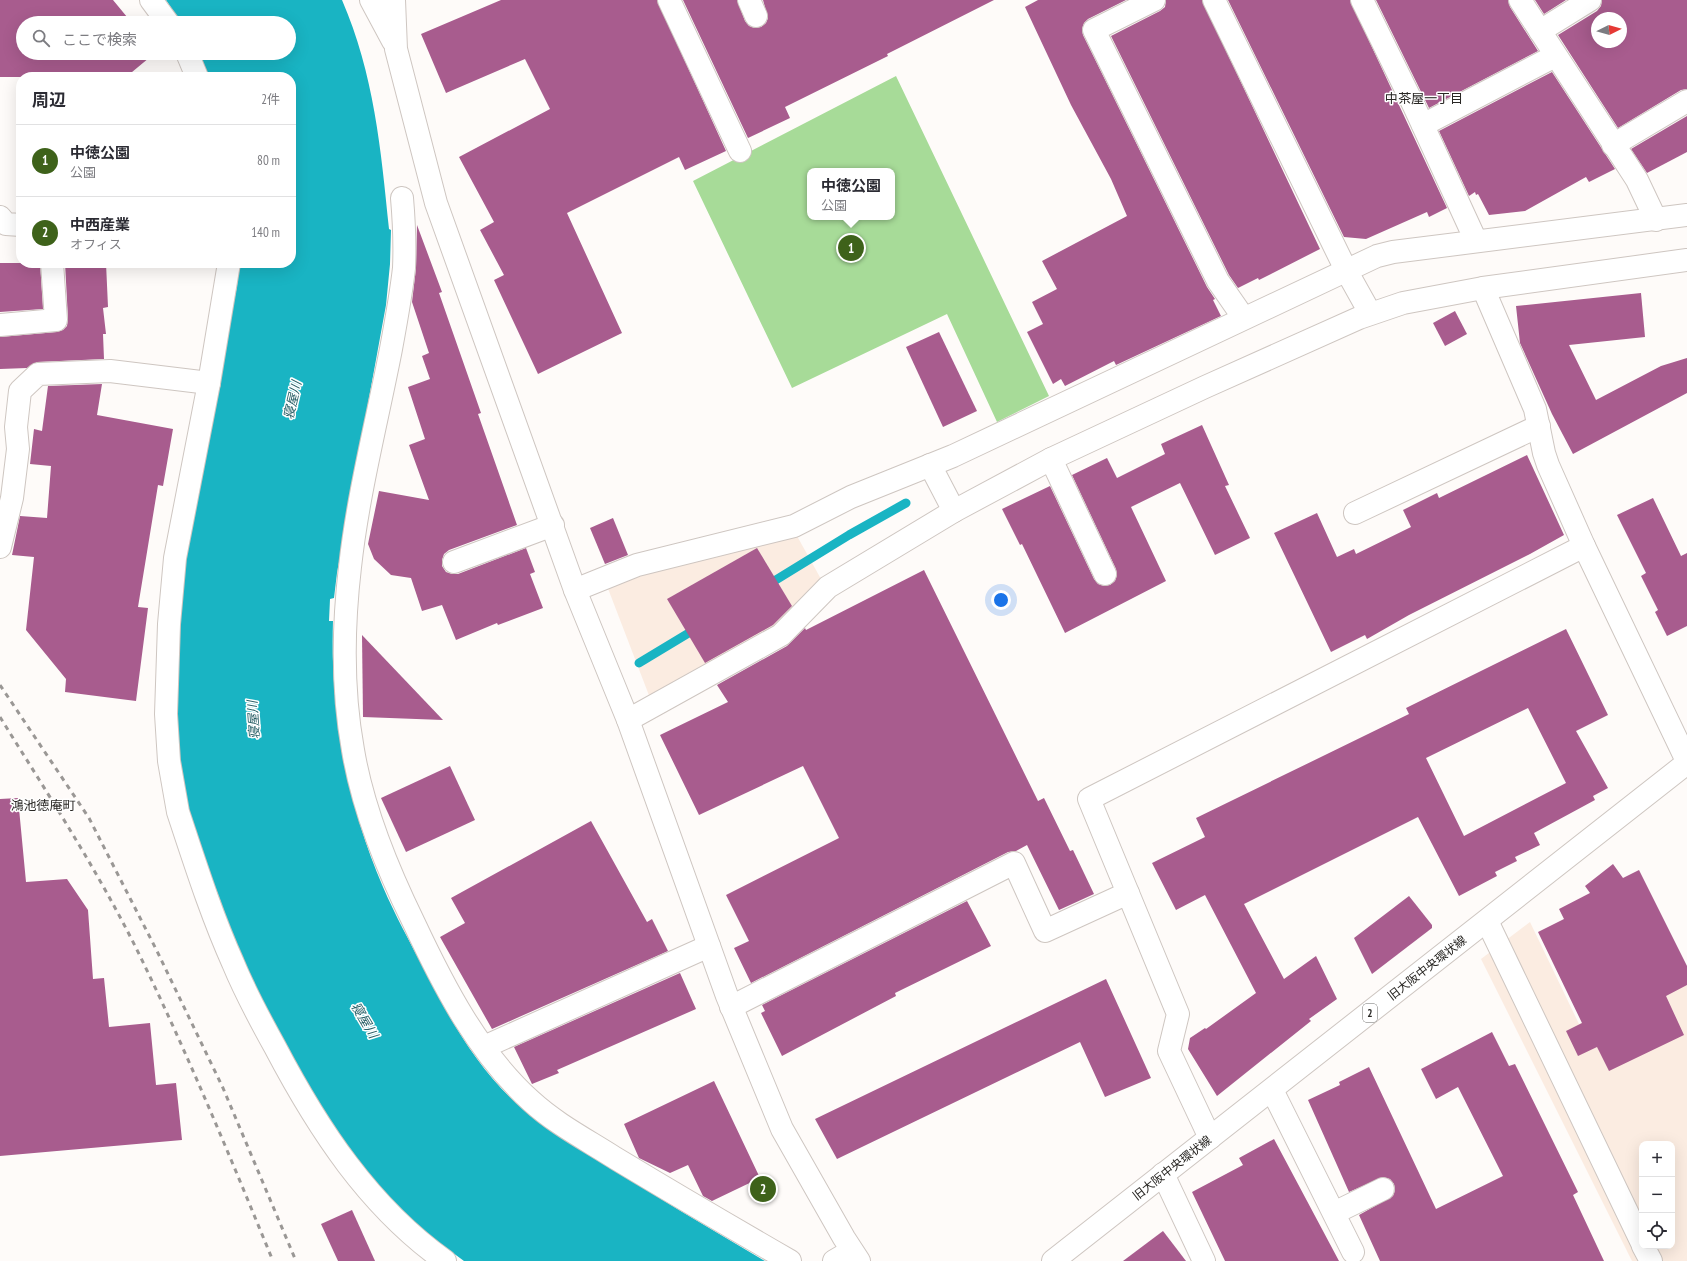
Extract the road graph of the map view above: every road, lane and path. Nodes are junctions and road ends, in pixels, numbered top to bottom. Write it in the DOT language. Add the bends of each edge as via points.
graph roads {
  1 [pos="151,0"];
  2 [pos="372,0"];
  3 [pos="394,0"];
  4 [pos="669,0"];
  5 [pos="1154,0"];
  6 [pos="1214,0"];
  7 [pos="1362,0"];
  8 [pos="1520,0"];
  9 [pos="1590,0"];
  10 [pos="163,16"];
  11 [pos="1540,31"];
  12 [pos="396,49"];
  13 [pos="1555,56"];
  14 [pos="190,60"];
  15 [pos="195,72"];
  16 [pos="1687,101"];
  17 [pos="1423,125"];
  18 [pos="1613,145"];
  19 [pos="740,152"];
  20 [pos="402,198"];
  21 [pos="1687,215"];
  22 [pos="0,217"];
  23 [pos="1656,220"];
  24 [pos="16,225"];
  25 [pos="1476,241"];
  26 [pos="1687,260"];
  27 [pos="52,268"];
  28 [pos="228,268"];
  29 [pos="1346,270"];
  30 [pos="1483,288"];
  31 [pos="1370,313"];
  32 [pos="1243,318"];
  33 [pos="0,325"];
  34 [pos="209,383"];
  35 [pos="1539,426"];
  36 [pos="8,428"];
  37 [pos="1051,459"];
  38 [pos="930,465"];
  39 [pos="954,511"];
  40 [pos="1355,513"];
  41 [pos="552,525"];
  42 [pos="1584,546"];
  43 [pos="0,547"];
  44 [pos="454,562"];
  45 [pos="1105,574"];
  46 [pos="575,590"];
  47 [pos="628,720"];
  48 [pos="1687,762"];
  49 [pos="1128,893"];
  50 [pos="1487,921"];
  51 [pos="709,946"];
  52 [pos="731,1007"];
  53 [pos="484,1047"];
  54 [pos="1272,1090"];
  55 [pos="1210,1138"];
  56 [pos="1163,1174"];
  57 [pos="1383,1190"];
  58 [pos="1334,1213"];
  59 [pos="1639,1237"];
  60 [pos="1645,1249"];
  61 [pos="1354,1252"];
  62 [pos="848,1258"];
  63 [pos="445,1261"];
  64 [pos="790,1261"];
  65 [pos="1053,1261"];
  66 [pos="1204,1261"];
  67 [pos="1651,1261"];
  1 -- 10 [label="street"];
  2 -- 12 [label="street"];
  3 -- 12 [label="street"];
  4 -- 19 [label="street"];
  5 -- 32 [label="street" via="1094,30 1218,282"];
  6 -- 29 [label="street"];
  7 -- 17 [label="street"];
  8 -- 11 [label="street"];
  9 -- 11 [label="street"];
  11 -- 13 [label="street"];
  12 -- 41 [label="street" via="436,203"];
  13 -- 17 [label="street"];
  13 -- 18 [label="street"];
  14 -- 15 [label="street"];
  16 -- 18 [label="street"];
  17 -- 25 [label="street"];
  18 -- 23 [label="street" via="1637,180"];
  20 -- 53 [label="street" via="404,268 350,564 345,629 348,712 355,759 382,852 431,960 473,1033"];
  21 -- 23 [label="street"];
  22 -- 24 [label="street" via="6,224"];
  23 -- 25 [label="street"];
  25 -- 29 [label="street" via="1384,254"];
  26 -- 30 [label="street"];
  27 -- 33 [label="street" via="56,320"];
  28 -- 34 [label="street"];
  29 -- 31 [label="street"];
  29 -- 32 [label="street"];
  30 -- 31 [label="street" via="1404,303"];
  30 -- 35 [label="street" via="1536,409"];
  31 -- 37 [label="street" via="1205,386"];
  32 -- 38 [label="street"];
  34 -- 36 [label="street" via="110,371 38,374 20,391"];
  34 -- 63 [label="street" via="175,558 169,624 166,714 169,761 178,812 233,963 299,1093 323,1131 372,1196"];
  35 -- 40 [label="street"];
  35 -- 42 [label="street" via="1548,465"];
  36 -- 43 [label="street" via="18,449 12,498"];
  37 -- 39 [label="street"];
  37 -- 45 [label="street"];
  38 -- 39 [label="street"];
  38 -- 46 [label="street" via="851,497 787,529 637,565"];
  39 -- 47 [label="street" via="828,587 781,635"];
  41 -- 44 [label="street"];
  41 -- 46 [label="street"];
  42 -- 48 [label="street"];
  42 -- 49 [label="street" via="1089,799"];
  46 -- 47 [label="street"];
  47 -- 51 [label="street"];
  48 -- 50 [label="street, 旧大阪中央環状線 / 2"];
  49 -- 52 [label="street" via="1045,931 1014,863"];
  49 -- 55 [label="street" via="1178,1014 1169,1051"];
  50 -- 54 [label="street, 旧大阪中央環状線 / 2"];
  50 -- 59 [label="street"];
  51 -- 52 [label="street"];
  51 -- 53 [label="street"];
  52 -- 62 [label="street" via="782,1129"];
  53 -- 64 [label="street" via="511,1081 554,1120"];
  54 -- 55 [label="street, 旧大阪中央環状線 / 2"];
  54 -- 58 [label="street"];
  55 -- 56 [label="street, 旧大阪中央環状線 / 2"];
  56 -- 65 [label="street, 旧大阪中央環状線 / 2"];
  56 -- 66 [label="street"];
  57 -- 58 [label="street"];
  58 -- 61 [label="street"];
  60 -- 67 [label="street"];
}
